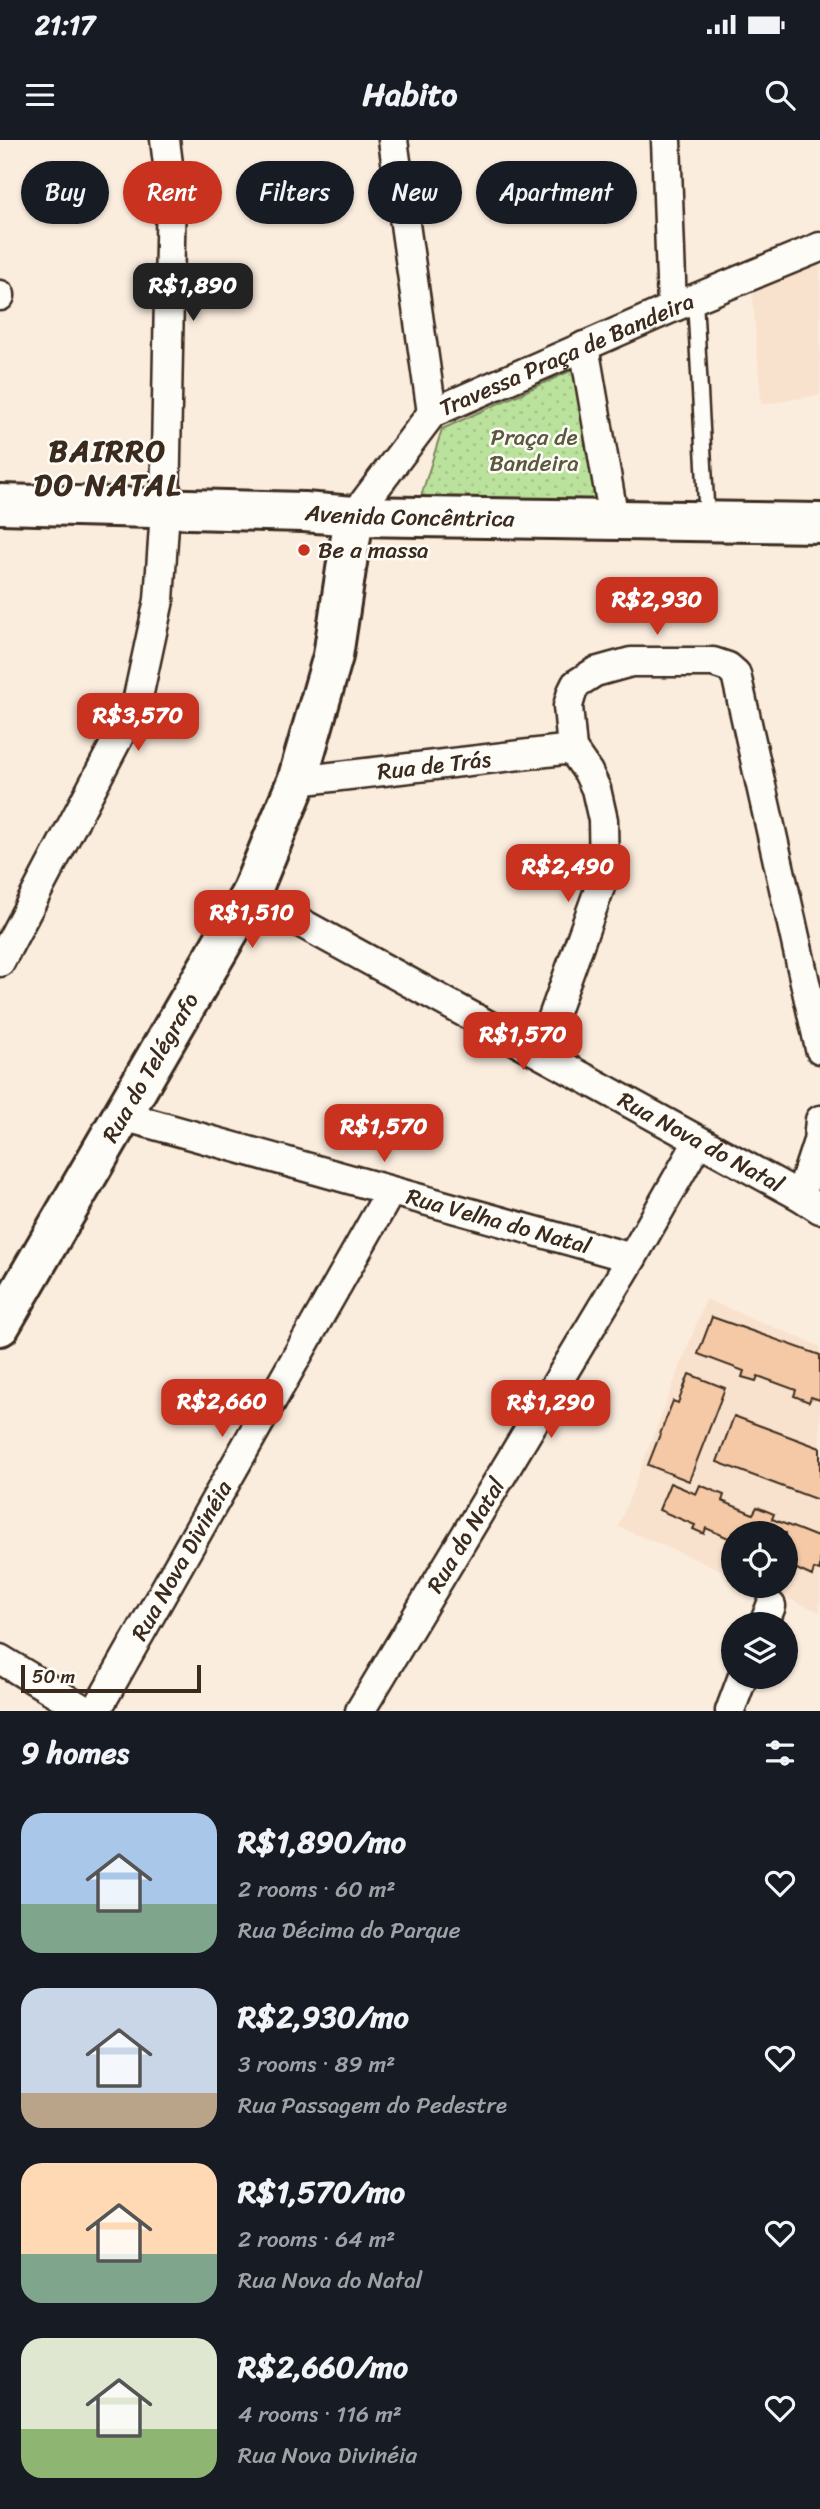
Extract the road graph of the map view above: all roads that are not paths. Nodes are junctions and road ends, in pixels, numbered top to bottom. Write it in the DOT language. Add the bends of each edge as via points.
graph roads {
  1 [pos="165,140"];
  2 [pos="393,140"];
  3 [pos="666,140"];
  4 [pos="820,247"];
  5 [pos="684,303"];
  6 [pos="584,346"];
  7 [pos="432,413"];
  8 [pos="0,504"];
  9 [pos="165,510"];
  10 [pos="354,516"];
  11 [pos="614,520"];
  12 [pos="707,521"];
  13 [pos="820,523"];
  14 [pos="572,749"];
  15 [pos="297,781"];
  16 [pos="250,895"];
  17 [pos="0,962"];
  18 [pos="820,1049"];
  19 [pos="540,1053"];
  20 [pos="123,1116"];
  21 [pos="820,1120"];
  22 [pos="698,1142"];
  23 [pos="390,1192"];
  24 [pos="810,1203"];
  25 [pos="632,1258"];
  26 [pos="0,1326"];
  27 [pos="0,1659"];
  28 [pos="738,1689"];
  29 [pos="86,1711"];
  30 [pos="96,1711"];
  31 [pos="360,1711"];
  32 [pos="730,1711"];
  1 -- 9 [label="street" via="171,188"];
  2 -- 7 [label="street"];
  3 -- 5 [label="street"];
  4 -- 5 [label="street, Travessa Praça de Bandeira"];
  5 -- 6 [label="street, Travessa Praça de Bandeira"];
  5 -- 12 [label="lane"];
  6 -- 7 [label="street, Travessa Praça de Bandeira"];
  6 -- 11 [label="street"];
  7 -- 10 [label="street, Travessa Praça de Bandeira"];
  8 -- 9 [label="street, Avenida Concêntrica"];
  9 -- 10 [label="street, Avenida Concêntrica"];
  9 -- 17 [label="street" via="159,600 137,702"];
  10 -- 11 [label="street, Avenida Concêntrica"];
  10 -- 15 [label="street, Rua do Telégrafo" via="333,656"];
  11 -- 12 [label="street, Avenida Concêntrica"];
  12 -- 13 [label="street, Avenida Concêntrica"];
  14 -- 15 [label="street, Rua de Trás"];
  14 -- 18 [label="street" via="568,706 572,692 595,672 631,662 679,661 713,662 736,674"];
  14 -- 19 [label="street" via="596,789 603,820 604,876"];
  15 -- 16 [label="street, Rua do Telégrafo"];
  16 -- 19 [label="street, Rua Nova do Natal"];
  16 -- 20 [label="street, Rua do Telégrafo"];
  19 -- 22 [label="street, Rua Nova do Natal"];
  20 -- 23 [label="street, Rua Velha do Natal"];
  20 -- 26 [label="street, Rua do Telégrafo"];
  21 -- 24 [label="street"];
  22 -- 24 [label="street, Rua Nova do Natal"];
  22 -- 25 [label="street, Rua do Natal"];
  23 -- 25 [label="street, Rua Velha do Natal"];
  23 -- 30 [label="street, Rua Nova Divinéia"];
  25 -- 31 [label="street, Rua do Natal"];
  27 -- 29 [label="street"];
  28 -- 32 [label="street"];
}
